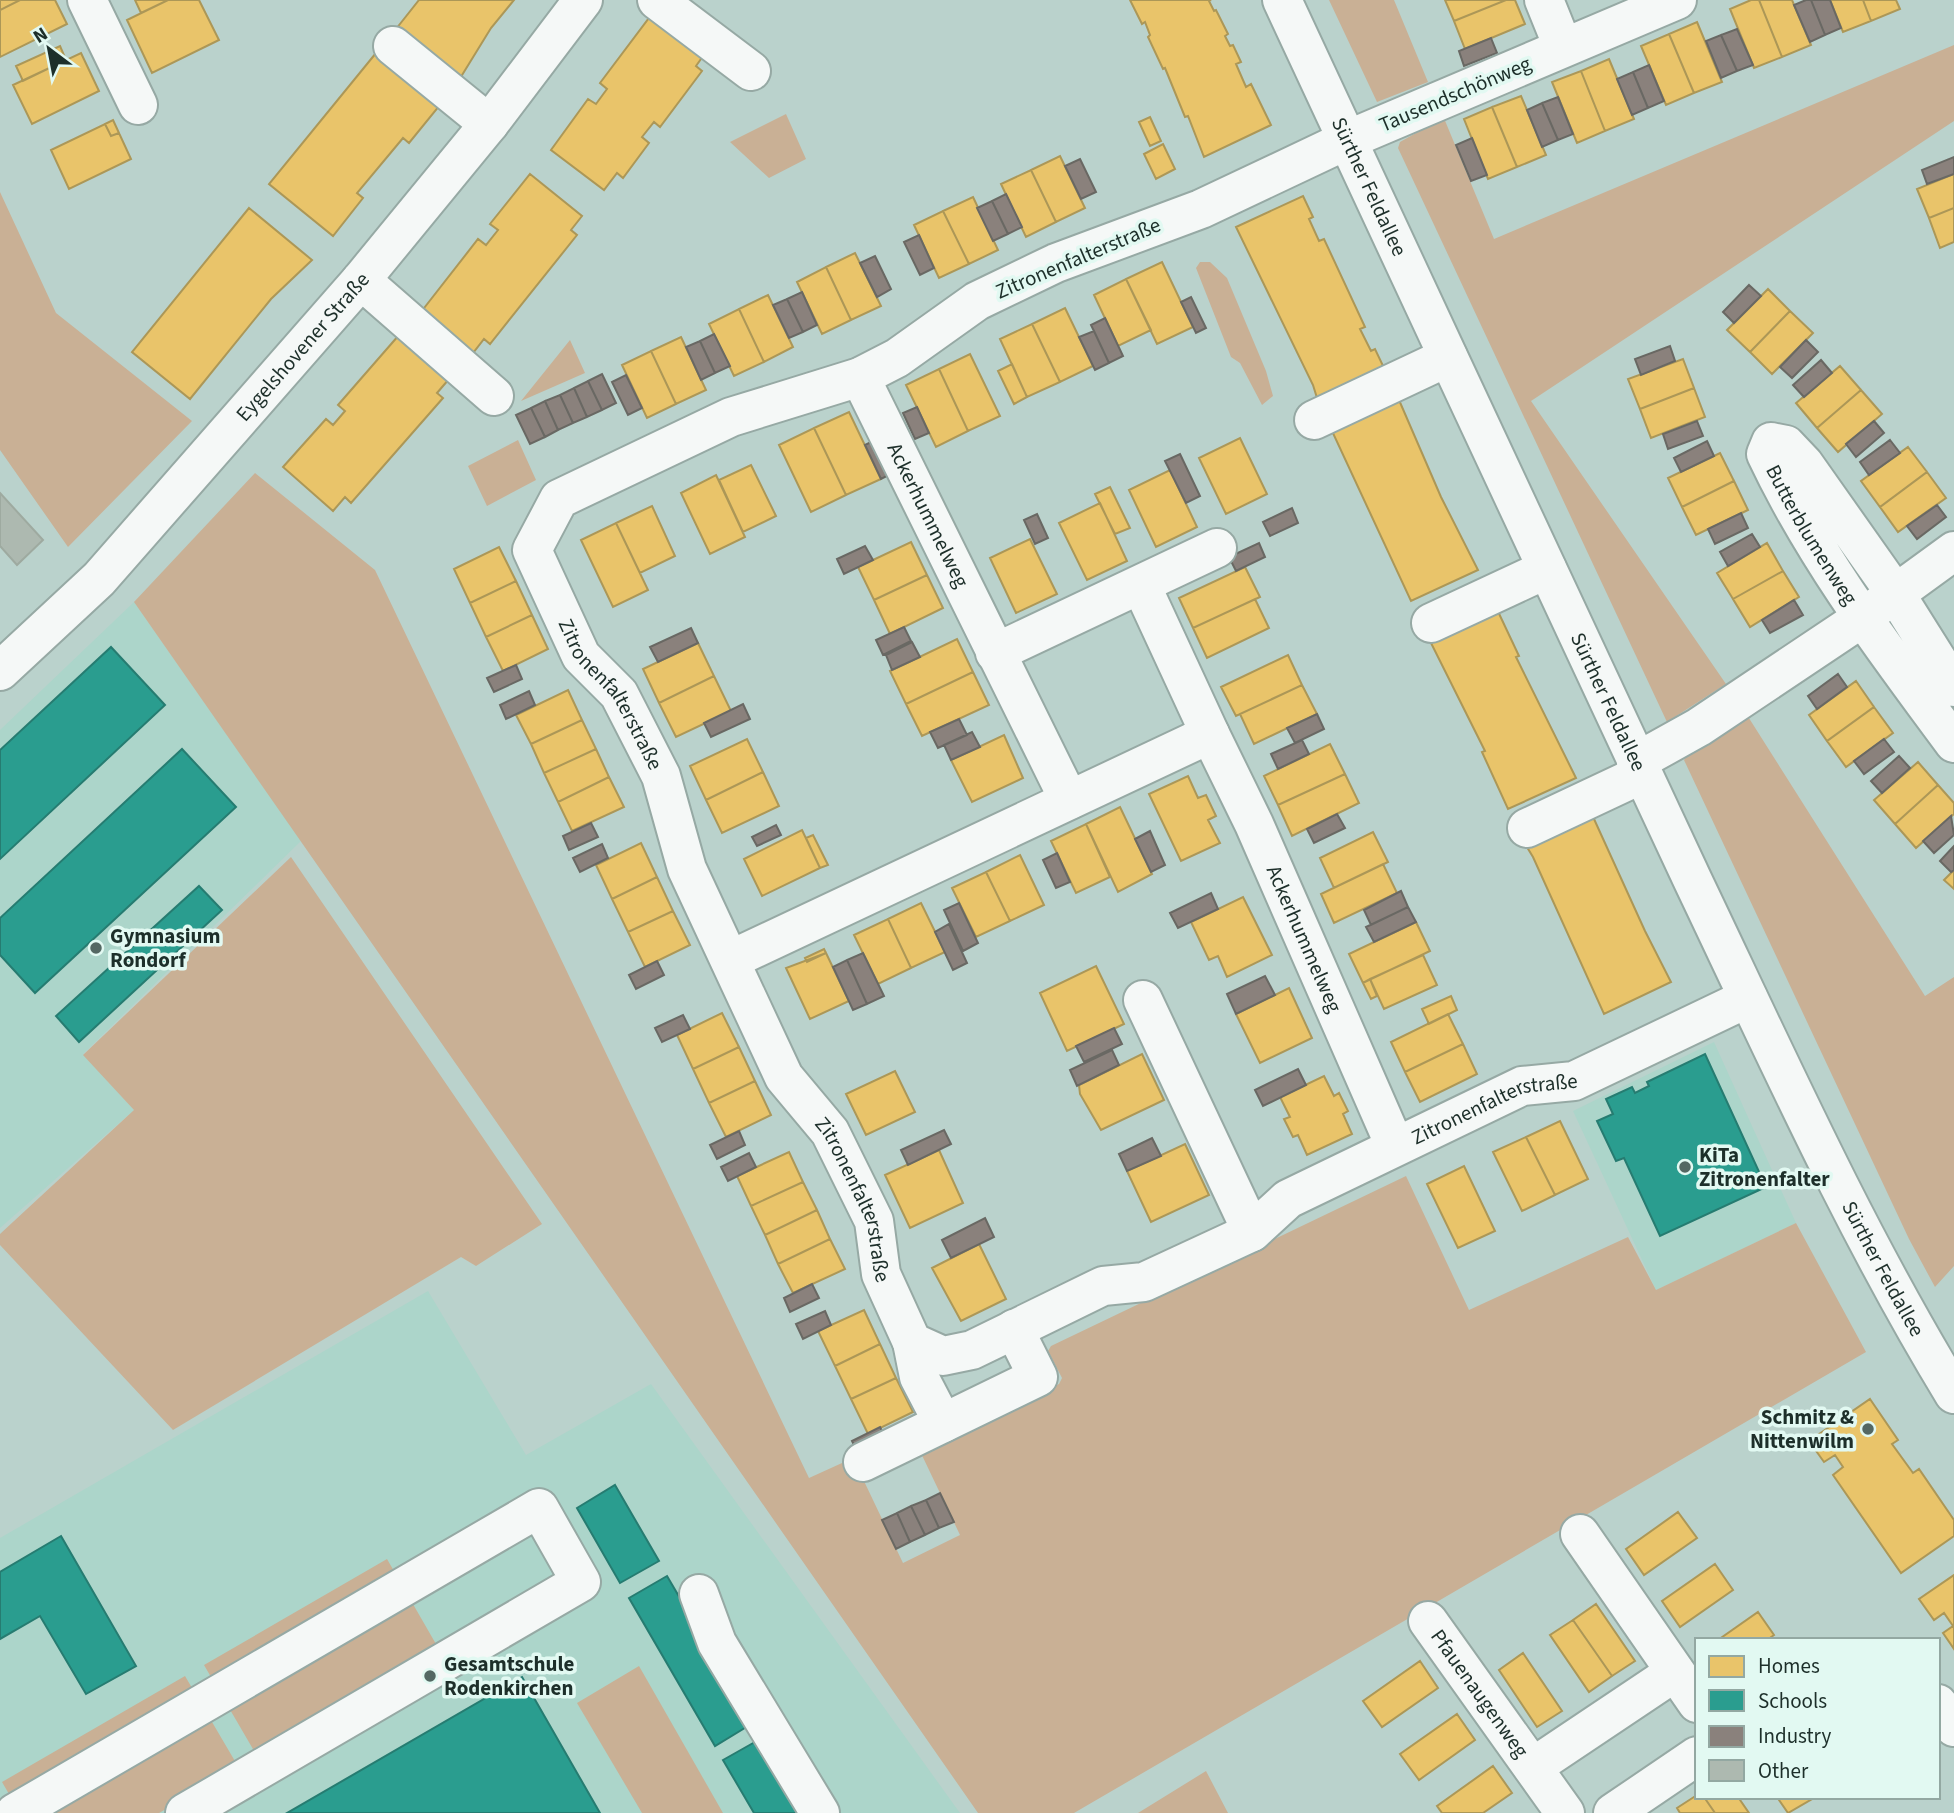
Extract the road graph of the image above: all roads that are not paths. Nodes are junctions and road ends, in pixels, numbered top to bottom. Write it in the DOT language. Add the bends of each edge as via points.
graph roads {
  1 [pos="87,0"];
  2 [pos="583,0"];
  3 [pos="657,0"];
  4 [pos="1282,0"];
  5 [pos="1544,0"];
  6 [pos="1677,0"];
  7 [pos="393,46"];
  8 [pos="1563,47"];
  9 [pos="751,71"];
  10 [pos="138,105"];
  11 [pos="489,124"];
  12 [pos="1348,140"];
  13 [pos="360,280"];
  14 [pos="1448,356"];
  15 [pos="860,377"];
  16 [pos="494,396"];
  17 [pos="1314,419"];
  18 [pos="1217,548"];
  19 [pos="1954,551"];
  20 [pos="1547,569"];
  21 [pos="1141,585"];
  22 [pos="1895,593"];
  23 [pos="1862,618"];
  24 [pos="1431,624"];
  25 [pos="995,653"];
  26 [pos="0,671"];
  27 [pos="1954,687"];
  28 [pos="1210,734"];
  29 [pos="1954,743"];
  30 [pos="1639,768"];
  31 [pos="1069,800"];
  32 [pos="1527,828"];
  33 [pos="730,960"];
  34 [pos="1748,998"];
  35 [pos="1143,1000"];
  36 [pos="1395,1146"];
  37 [pos="1252,1232"];
  38 [pos="1014,1329"];
  39 [pos="912,1342"];
  40 [pos="1954,1394"];
  41 [pos="943,1423"];
  42 [pos="863,1462"];
  43 [pos="1580,1534"];
  44 [pos="699,1594"];
  45 [pos="1428,1622"];
  46 [pos="1675,1672"];
  47 [pos="1695,1700"];
  48 [pos="1940,1707"];
  49 [pos="1954,1727"];
  50 [pos="1695,1757"];
  51 [pos="1533,1767"];
  52 [pos="15,1813"];
  53 [pos="185,1813"];
  54 [pos="820,1813"];
  55 [pos="1565,1813"];
  56 [pos="1613,1813"];
  1 -- 10 [label="street"];
  2 -- 11 [label="street, Eygelshovener Straße"];
  3 -- 9 [label="street"];
  4 -- 12 [label="street, Sürther Feldallee"];
  5 -- 8 [label="street"];
  6 -- 8 [label="street, Tausendschönweg"];
  7 -- 11 [label="street"];
  8 -- 12 [label="street, Tausendschönweg"];
  11 -- 13 [label="street, Eygelshovener Straße"];
  12 -- 14 [label="street, Sürther Feldallee"];
  12 -- 15 [label="street, Zitronenfalterstraße" via="1201,209 1056,263 977,301 897,358"];
  13 -- 16 [label="street"];
  13 -- 26 [label="street, Eygelshovener Straße" via="99,579"];
  14 -- 17 [label="street"];
  14 -- 20 [label="street, Sürther Feldallee"];
  15 -- 25 [label="street, Ackerhummelweg"];
  15 -- 33 [label="street, Zitronenfalterstraße" via="731,417 559,499 532,550 582,656 619,694 661,776 687,869"];
  18 -- 21 [label="street"];
  19 -- 22 [label="street, Butterblumenweg"];
  20 -- 24 [label="street"];
  20 -- 30 [label="street, Sürther Feldallee"];
  21 -- 25 [label="street"];
  21 -- 28 [label="street, Ackerhummelweg"];
  22 -- 23 [label="street, Butterblumenweg"];
  22 -- 23 [label="street, Butterblumenweg" via="1804,464 1786,445 1771,442 1766,454 1778,480"];
  22 -- 27 [label="street, Butterblumenweg"];
  23 -- 29 [label="street, Butterblumenweg"];
  23 -- 30 [label="street, Butterblumenweg"];
  25 -- 31 [label="street, Ackerhummelweg"];
  28 -- 31 [label="street"];
  28 -- 36 [label="street, Ackerhummelweg"];
  30 -- 32 [label="street, Butterblumenweg"];
  30 -- 34 [label="street, Sürther Feldallee"];
  31 -- 33 [label="street"];
  33 -- 39 [label="street, Zitronenfalterstraße" via="784,1076 830,1132 874,1221 881,1274"];
  34 -- 36 [label="street, Zitronenfalterstraße" via="1574,1081 1522,1086"];
  34 -- 40 [label="street, Sürther Feldallee" via="1852,1215"];
  35 -- 37 [label="street"];
  36 -- 37 [label="street, Zitronenfalterstraße" via="1288,1199"];
  37 -- 38 [label="street, Zitronenfalterstraße" via="1144,1282 1103,1286"];
  38 -- 39 [label="street, Zitronenfalterstraße" via="972,1350 943,1356"];
  38 -- 41 [label="street" via="1038,1377"];
  39 -- 41 [label="street" via="919,1377"];
  41 -- 42 [label="street"];
  43 -- 46 [label="street"];
  44 -- 54 [label="street" via="717,1643"];
  45 -- 51 [label="street, Pfauenaugenweg"];
  46 -- 47 [label="street"];
  46 -- 51 [label="street, Pfauenaugenweg"];
  48 -- 49 [label="street"];
  50 -- 56 [label="street"];
  51 -- 55 [label="street, Pfauenaugenweg"];
  52 -- 53 [label="street" via="539,1508 581,1582"];
}
